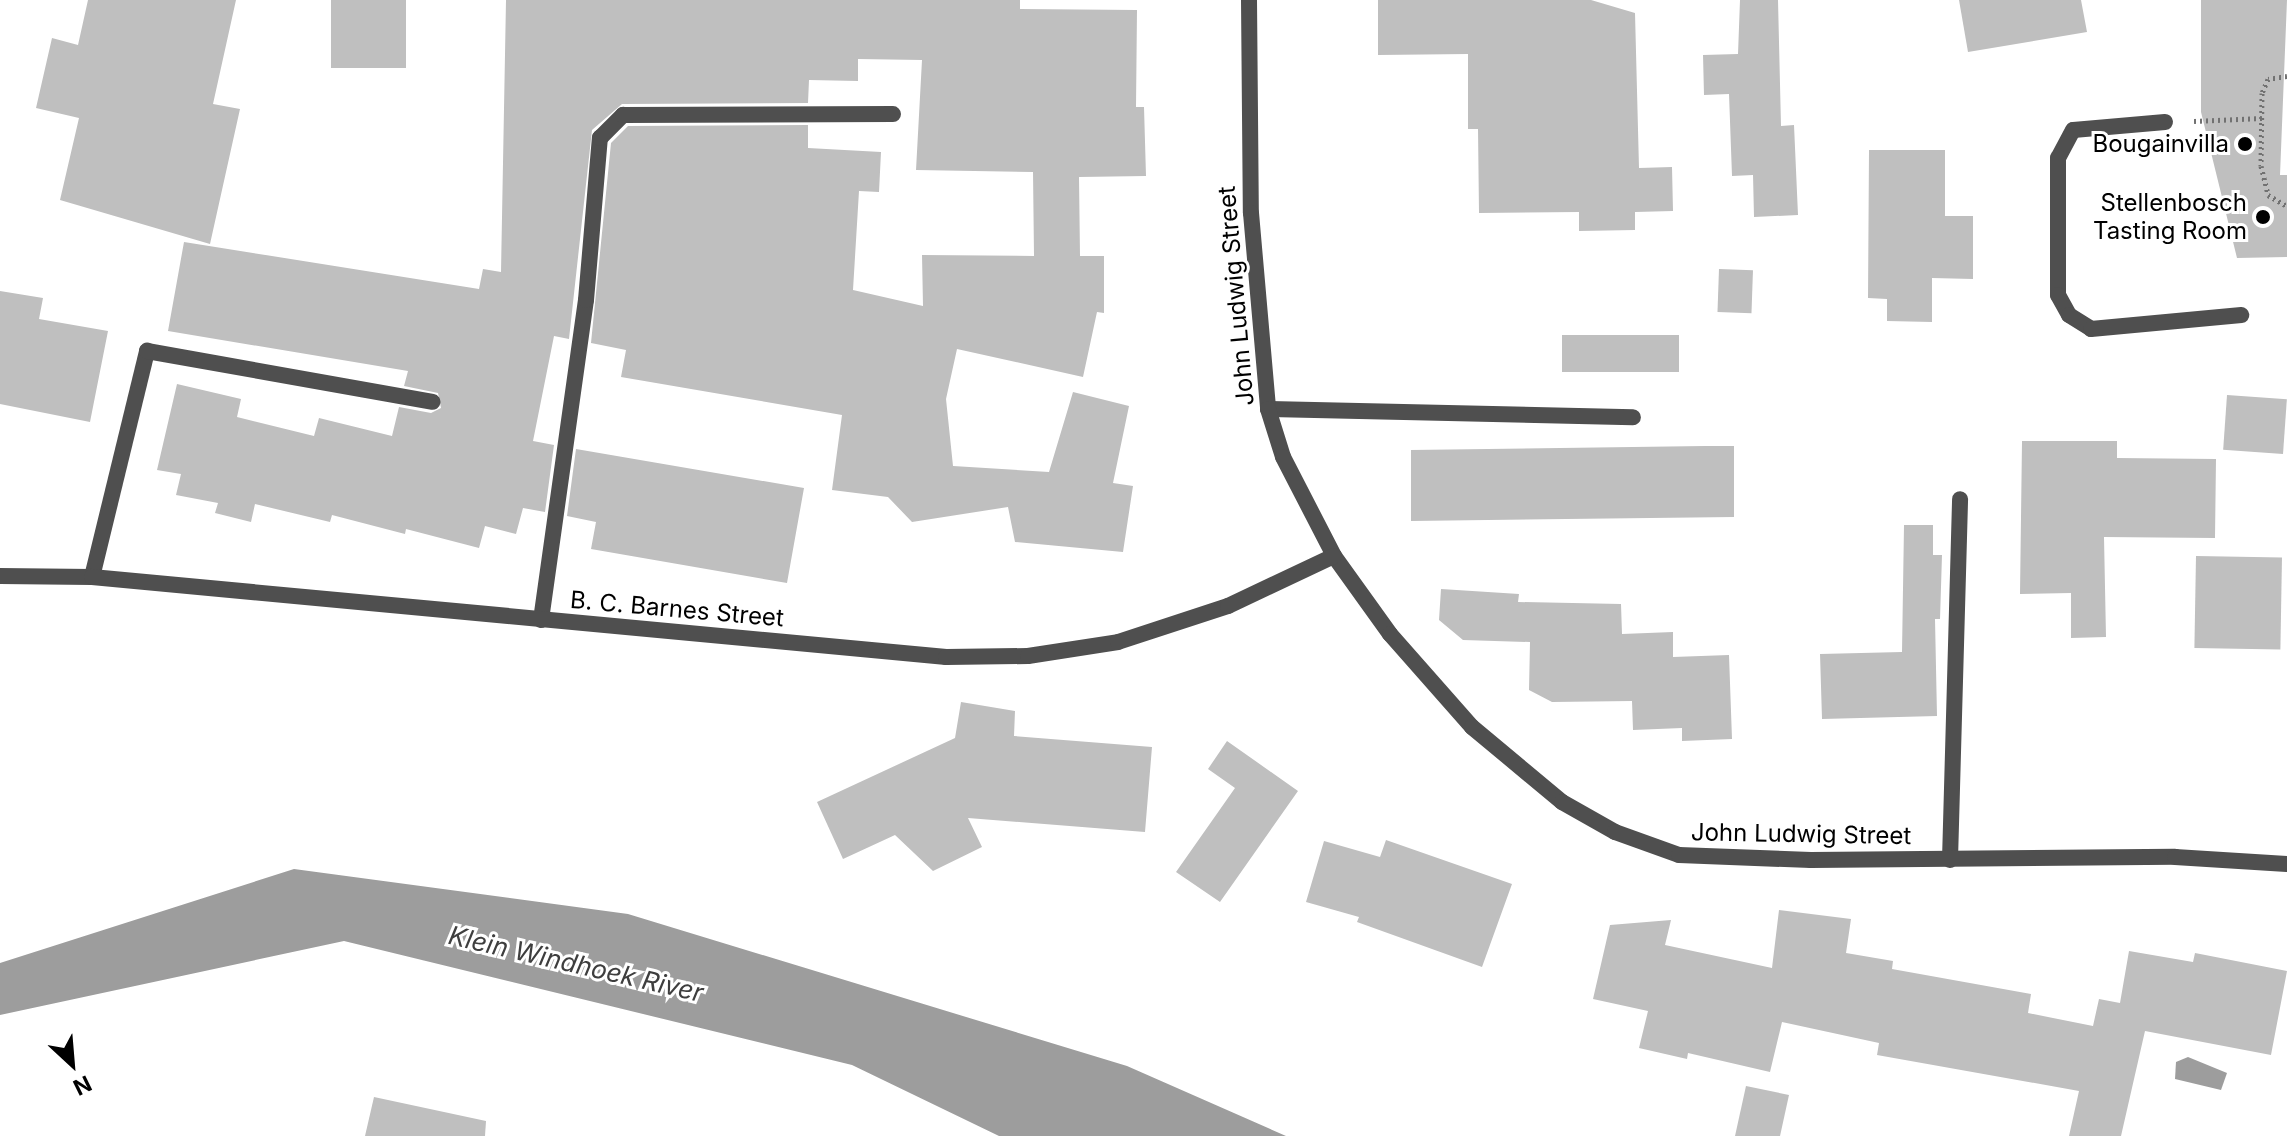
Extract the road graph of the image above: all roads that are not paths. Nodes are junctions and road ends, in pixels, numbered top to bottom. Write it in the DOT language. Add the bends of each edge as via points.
graph roads {
  1 [pos="1249,0"];
  2 [pos="893,114"];
  3 [pos="2165,122"];
  4 [pos="2241,315"];
  5 [pos="432,402"];
  6 [pos="1268,409"];
  7 [pos="1633,417"];
  8 [pos="1960,499"];
  9 [pos="1334,556"];
  10 [pos="0,576"];
  11 [pos="92,577"];
  12 [pos="541,620"];
  13 [pos="1950,860"];
  14 [pos="2287,864"];
  1 -- 6 [label="street, John Ludwig Street" via="1251,213"];
  2 -- 12 [label="street" via="623,115 600,138 586,300"];
  3 -- 4 [label="street" via="2073,130 2058,158 2058,295 2069,315 2091,329"];
  5 -- 11 [label="street" via="147,351"];
  6 -- 7 [label="street"];
  6 -- 9 [label="street, John Ludwig Street" via="1283,457"];
  8 -- 13 [label="street"];
  9 -- 12 [label="street, B. C. Barnes Street" via="1228,606 1118,642 1028,656 946,657"];
  9 -- 13 [label="street, John Ludwig Street" via="1390,634 1472,727 1562,802 1615,832 1679,855"];
  10 -- 11 [label="street, B. C. Barnes Street"];
  11 -- 12 [label="street, B. C. Barnes Street"];
  13 -- 14 [label="street, John Ludwig Street" via="2175,857"];
}
